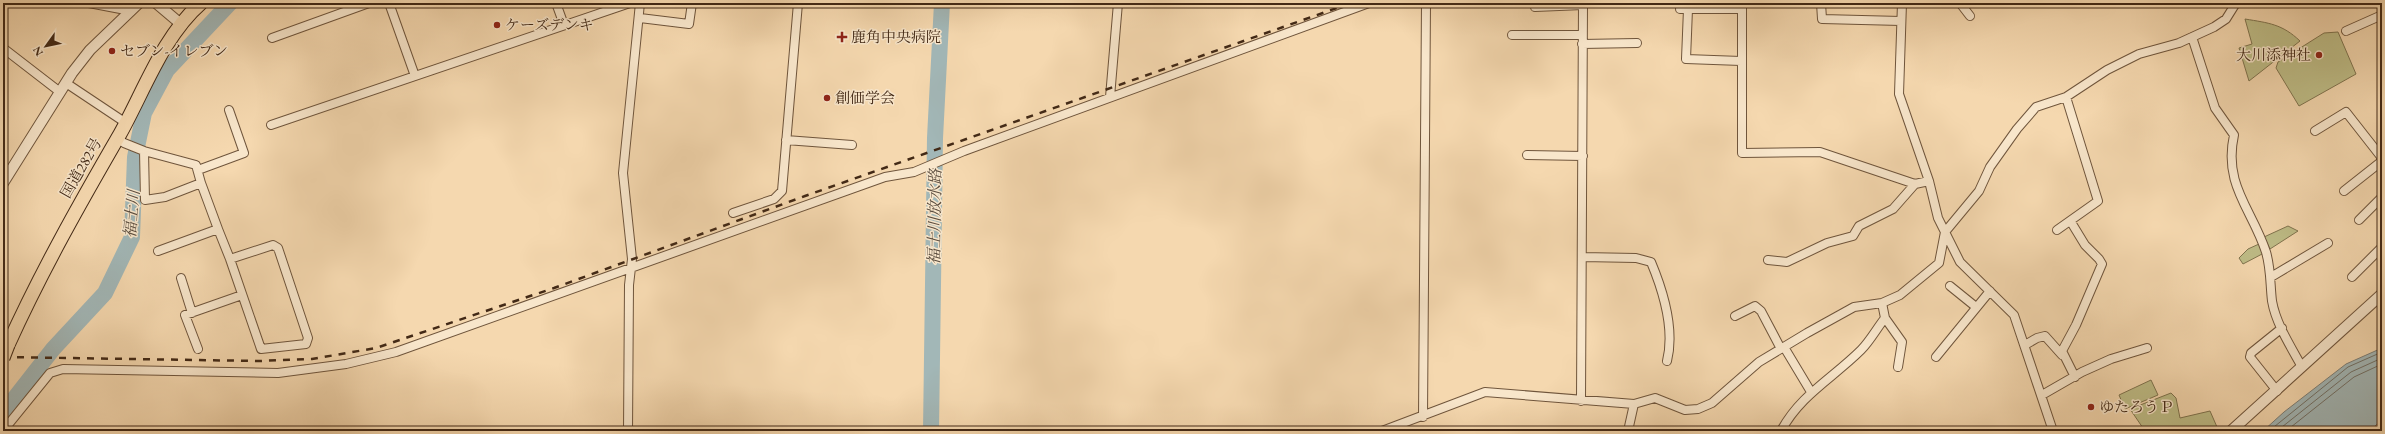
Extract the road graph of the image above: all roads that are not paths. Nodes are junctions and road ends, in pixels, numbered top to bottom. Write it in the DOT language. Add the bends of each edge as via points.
graph roads {
  1 [pos="89,3"];
  2 [pos="139,3"];
  3 [pos="156,3"];
  4 [pos="202,3"];
  5 [pos="369,3"];
  6 [pos="389,3"];
  7 [pos="556,3"];
  8 [pos="630,3"];
  9 [pos="640,3"];
  10 [pos="692,3"];
  11 [pos="798,3"];
  12 [pos="1118,3"];
  13 [pos="1369,3"];
  14 [pos="1426,3"];
  15 [pos="1821,3"];
  16 [pos="1902,3"];
  17 [pos="1960,3"];
  18 [pos="2236,3"];
  19 [pos="1583,4"];
  20 [pos="1535,6"];
  21 [pos="1742,6"];
  22 [pos="131,11"];
  23 [pos="2382,14"];
  24 [pos="1970,16"];
  25 [pos="640,18"];
  26 [pos="1901,20"];
  27 [pos="564,24"];
  28 [pos="182,25"];
  29 [pos="2346,31"];
  30 [pos="1512,35"];
  31 [pos="1582,35"];
  32 [pos="2192,37"];
  33 [pos="272,38"];
  34 [pos="1637,43"];
  35 [pos="1582,44"];
  36 [pos="3,48"];
  37 [pos="1741,61"];
  38 [pos="415,76"];
  39 [pos="66,83"];
  40 [pos="60,92"];
  41 [pos="1110,97"];
  42 [pos="2066,97"];
  43 [pos="229,110"];
  44 [pos="126,123"];
  45 [pos="271,125"];
  46 [pos="2315,131"];
  47 [pos="121,140"];
  48 [pos="786,140"];
  49 [pos="852,145"];
  50 [pos="143,151"];
  51 [pos="1527,155"];
  52 [pos="1583,156"];
  53 [pos="2382,159"];
  54 [pos="198,170"];
  55 [pos="1929,181"];
  56 [pos="3,183"];
  57 [pos="201,183"];
  58 [pos="1915,184"];
  59 [pos="2344,191"];
  60 [pos="2382,197"];
  61 [pos="733,214"];
  62 [pos="2359,220"];
  63 [pos="2071,222"];
  64 [pos="218,229"];
  65 [pos="2057,230"];
  66 [pos="1945,232"];
  67 [pos="2328,243"];
  68 [pos="2382,247"];
  69 [pos="158,251"];
  70 [pos="1582,257"];
  71 [pos="230,259"];
  72 [pos="1768,260"];
  73 [pos="631,269"];
  74 [pos="2271,277"];
  75 [pos="2352,277"];
  76 [pos="181,278"];
  77 [pos="1950,286"];
  78 [pos="1990,291"];
  79 [pos="2382,294"];
  80 [pos="242,295"];
  81 [pos="1882,303"];
  82 [pos="1976,307"];
  83 [pos="192,313"];
  84 [pos="1735,316"];
  85 [pos="1885,318"];
  86 [pos="2282,328"];
  87 [pos="2025,346"];
  88 [pos="1782,348"];
  89 [pos="2147,348"];
  90 [pos="198,349"];
  91 [pos="5,352"];
  92 [pos="2062,355"];
  93 [pos="1936,357"];
  94 [pos="1667,361"];
  95 [pos="1898,367"];
  96 [pos="2302,368"];
  97 [pos="2075,377"];
  98 [pos="2277,391"];
  99 [pos="1811,392"];
  100 [pos="2042,395"];
  101 [pos="1581,401"];
  102 [pos="1634,404"];
  103 [pos="1423,417"];
  104 [pos="3,431"];
  105 [pos="628,431"];
  106 [pos="1382,431"];
  107 [pos="1628,431"];
  108 [pos="1781,431"];
  109 [pos="2053,431"];
  110 [pos="2231,431"];
  1 -- 22 [label="street"];
  2 -- 22 [label="street"];
  3 -- 28 [label="street"];
  4 -- 28 [label="highway, 国道282号"];
  5 -- 33 [label="street"];
  6 -- 38 [label="street"];
  7 -- 27 [label="street"];
  8 -- 27 [label="street"];
  9 -- 25 [label="street"];
  10 -- 25 [label="street" via="689,24"];
  11 -- 48 [label="street"];
  12 -- 41 [label="street"];
  13 -- 41 [label="street"];
  14 -- 103 [label="street"];
  15 -- 26 [label="street" via="1822,19"];
  16 -- 26 [label="street"];
  17 -- 24 [label="street"];
  18 -- 32 [label="street" via="2226,19"];
  19 -- 20 [label="street"];
  19 -- 31 [label="street"];
  21 -- 37 [label="street"];
  21 -- 37 [label="street" via="1684,9 1686,59"];
  22 -- 39 [label="street" via="90,50"];
  23 -- 29 [label="street"];
  25 -- 73 [label="street" via="623,173"];
  26 -- 55 [label="street" via="1899,94"];
  27 -- 38 [label="street"];
  28 -- 44 [label="highway, 国道282号"];
  30 -- 31 [label="street"];
  31 -- 35 [label="street"];
  32 -- 42 [label="street" via="2139,54 2107,70"];
  32 -- 74 [label="street" via="2215,108 2234,134 2232,176 2262,239 2271,267"];
  34 -- 35 [label="street"];
  35 -- 52 [label="street"];
  36 -- 40 [label="street"];
  37 -- 58 [label="street" via="1742,154 1820,152"];
  38 -- 45 [label="street"];
  39 -- 40 [label="street"];
  39 -- 44 [label="street"];
  40 -- 56 [label="street"];
  41 -- 73 [label="street" via="914,172 885,177"];
  42 -- 63 [label="street" via="2098,202"];
  42 -- 66 [label="street" via="2036,107 1990,167 1979,191"];
  43 -- 54 [label="street" via="244,153"];
  44 -- 47 [label="highway, 国道282号"];
  46 -- 53 [label="street" via="2346,112"];
  47 -- 50 [label="street"];
  47 -- 91 [label="highway, 国道282号" via="50,256"];
  48 -- 49 [label="street"];
  48 -- 61 [label="street" via="782,191 774,199"];
  50 -- 54 [label="street" via="196,164"];
  50 -- 57 [label="street" via="145,200 165,197"];
  51 -- 52 [label="street"];
  52 -- 70 [label="street"];
  53 -- 59 [label="street"];
  54 -- 57 [label="street"];
  55 -- 58 [label="street"];
  55 -- 66 [label="street" via="1938,218"];
  57 -- 64 [label="street"];
  58 -- 72 [label="street" via="1893,209 1859,226 1853,236 1827,243 1787,262"];
  60 -- 62 [label="street"];
  63 -- 65 [label="street"];
  63 -- 92 [label="street" via="2075,231 2102,264"];
  64 -- 69 [label="street"];
  64 -- 71 [label="street"];
  66 -- 78 [label="street" via="1960,262"];
  66 -- 81 [label="street" via="1939,263 1900,295"];
  67 -- 74 [label="street"];
  68 -- 75 [label="street"];
  70 -- 94 [label="street" via="1636,258 1651,262 1670,328 1671,344"];
  70 -- 101 [label="street"];
  71 -- 80 [label="street"];
  71 -- 80 [label="street" via="273,245 278,248 308,338 306,344 261,349"];
  73 -- 104 [label="street" via="396,352 346,364 278,373 64,368 50,373"];
  73 -- 105 [label="street"];
  74 -- 86 [label="street" via="2272,302"];
  76 -- 83 [label="street"];
  77 -- 82 [label="street"];
  78 -- 82 [label="street"];
  78 -- 87 [label="street" via="2014,315"];
  79 -- 96 [label="street"];
  80 -- 83 [label="street"];
  81 -- 85 [label="street"];
  81 -- 88 [label="street" via="1854,307"];
  82 -- 93 [label="street"];
  83 -- 90 [label="street" via="185,315"];
  84 -- 88 [label="street" via="1755,306 1761,311"];
  85 -- 95 [label="street" via="1902,342"];
  85 -- 99 [label="street" via="1861,350"];
  86 -- 96 [label="street"];
  86 -- 98 [label="street" via="2251,353 2250,357"];
  87 -- 92 [label="street" via="2045,336"];
  87 -- 100 [label="street"];
  88 -- 99 [label="street"];
  88 -- 102 [label="street" via="1759,362 1712,403 1698,409 1685,410 1655,398"];
  89 -- 97 [label="street" via="2111,359"];
  92 -- 97 [label="street"];
  96 -- 98 [label="street"];
  97 -- 100 [label="street"];
  98 -- 110 [label="street"];
  99 -- 108 [label="street" via="1790,415"];
  100 -- 109 [label="street"];
  101 -- 102 [label="street"];
  101 -- 103 [label="street" via="1485,392"];
  102 -- 107 [label="street"];
  103 -- 106 [label="street"];
}
